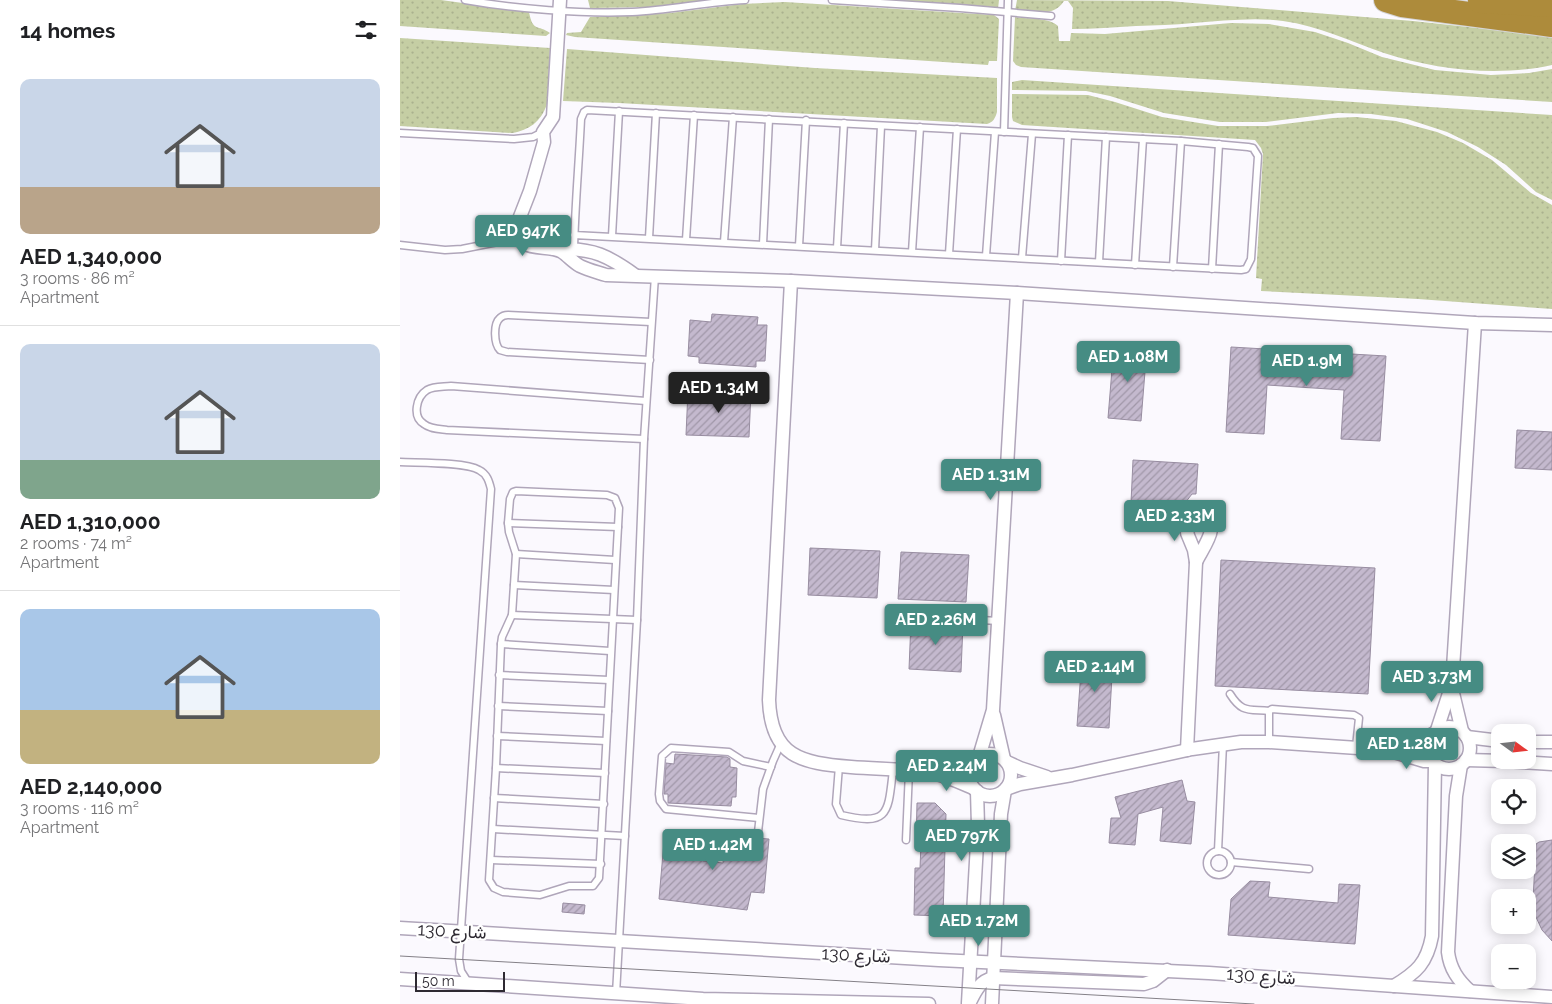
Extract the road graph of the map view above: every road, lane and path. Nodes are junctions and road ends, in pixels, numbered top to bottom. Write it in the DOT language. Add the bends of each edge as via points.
graph roads {
  1 [pos="465,0"];
  2 [pos="745,0"];
  3 [pos="832,0"];
  4 [pos="1008,0"];
  5 [pos="1386,0"];
  6 [pos="1463,0"];
  7 [pos="560,5"];
  8 [pos="1552,5"];
  9 [pos="1007,13"];
  10 [pos="1051,16"];
  11 [pos="1552,25"];
  12 [pos="619,111"];
  13 [pos="656,113"];
  14 [pos="694,115"];
  15 [pos="733,117"];
  16 [pos="769,119"];
  17 [pos="806,120"];
  18 [pos="844,123"];
  19 [pos="881,126"];
  20 [pos="920,127"];
  21 [pos="956,129"];
  22 [pos="544,132"];
  23 [pos="995,132"];
  24 [pos="1004,132"];
  25 [pos="400,133"];
  26 [pos="1032,134"];
  27 [pos="1068,135"];
  28 [pos="1106,137"];
  29 [pos="1143,139"];
  30 [pos="1181,141"];
  31 [pos="1219,144"];
  32 [pos="574,235"];
  33 [pos="612,236"];
  34 [pos="518,238"];
  35 [pos="650,238"];
  36 [pos="686,240"];
  37 [pos="724,242"];
  38 [pos="763,244"];
  39 [pos="400,245"];
  40 [pos="799,246"];
  41 [pos="837,248"];
  42 [pos="574,249"];
  43 [pos="560,250"];
  44 [pos="875,250"];
  45 [pos="912,252"];
  46 [pos="949,254"];
  47 [pos="986,256"];
  48 [pos="1022,258"];
  49 [pos="1061,261"];
  50 [pos="1099,262"];
  51 [pos="1135,265"];
  52 [pos="1174,267"];
  53 [pos="1212,269"];
  54 [pos="636,275"];
  55 [pos="655,276"];
  56 [pos="790,281"];
  57 [pos="1017,293"];
  58 [pos="651,322"];
  59 [pos="1476,323"];
  60 [pos="1552,325"];
  61 [pos="650,360"];
  62 [pos="646,401"];
  63 [pos="644,439"];
  64 [pos="400,462"];
  65 [pos="508,523"];
  66 [pos="618,528"];
  67 [pos="516,554"];
  68 [pos="615,560"];
  69 [pos="1196,562"];
  70 [pos="514,585"];
  71 [pos="614,590"];
  72 [pos="512,615"];
  73 [pos="912,616"];
  74 [pos="612,620"];
  75 [pos="637,620"];
  76 [pos="998,621"];
  77 [pos="501,644"];
  78 [pos="610,650"];
  79 [pos="499,675"];
  80 [pos="609,680"];
  81 [pos="1452,684"];
  82 [pos="1230,694"];
  83 [pos="498,706"];
  84 [pos="993,710"];
  85 [pos="608,711"];
  86 [pos="1269,711"];
  87 [pos="1435,732"];
  88 [pos="1464,734"];
  89 [pos="497,736"];
  90 [pos="1491,738"];
  91 [pos="606,741"];
  92 [pos="1269,742"];
  93 [pos="1536,742"];
  94 [pos="1552,742"];
  95 [pos="781,744"];
  96 [pos="1223,744"];
  97 [pos="1356,748"];
  98 [pos="1187,750"];
  99 [pos="1387,750"];
  100 [pos="977,759"];
  101 [pos="1005,761"];
  102 [pos="1433,762"];
  103 [pos="1463,763"];
  104 [pos="1552,764"];
  105 [pos="839,766"];
  106 [pos="771,767"];
  107 [pos="496,768"];
  108 [pos="893,770"];
  109 [pos="909,771"];
  110 [pos="605,772"];
  111 [pos="929,772"];
  112 [pos="1050,778"];
  113 [pos="1006,789"];
  114 [pos="975,790"];
  115 [pos="494,798"];
  116 [pos="604,804"];
  117 [pos="760,818"];
  118 [pos="492,829"];
  119 [pos="758,832"];
  120 [pos="602,834"];
  121 [pos="625,836"];
  122 [pos="906,840"];
  123 [pos="1218,851"];
  124 [pos="491,860"];
  125 [pos="1231,862"];
  126 [pos="601,864"];
  127 [pos="1308,869"];
  128 [pos="400,928"];
  129 [pos="462,932"];
  130 [pos="619,941"];
  131 [pos="970,960"];
  132 [pos="994,961"];
  133 [pos="1167,970"];
  134 [pos="993,978"];
  135 [pos="400,979"];
  136 [pos="468,982"];
  137 [pos="1394,986"];
  138 [pos="1470,991"];
  139 [pos="616,994"];
  140 [pos="1552,997"];
  141 [pos="703,1002"];
  142 [pos="898,1004"];
  143 [pos="929,1004"];
  144 [pos="968,1004"];
  145 [pos="992,1004"];
  1 -- 7 [label="lane"];
  2 -- 7 [label="lane" via="630,12"];
  3 -- 9 [label="lane"];
  4 -- 9 [label="lane"];
  5 -- 11 [label="highway" via="1402,5"];
  6 -- 8 [label="highway"];
  7 -- 22 [label="street" via="553,117"];
  9 -- 10 [label="lane"];
  9 -- 24 [label="lane"];
  12 -- 13 [label="lane"];
  12 -- 32 [label="lane" via="587,110 582,114"];
  12 -- 33 [label="lane"];
  13 -- 14 [label="lane"];
  13 -- 35 [label="lane"];
  14 -- 15 [label="lane"];
  14 -- 36 [label="lane"];
  15 -- 16 [label="lane"];
  15 -- 37 [label="lane"];
  16 -- 17 [label="lane"];
  16 -- 38 [label="lane"];
  17 -- 18 [label="lane"];
  17 -- 40 [label="lane"];
  18 -- 19 [label="lane"];
  18 -- 41 [label="lane"];
  19 -- 20 [label="lane"];
  19 -- 44 [label="lane"];
  20 -- 21 [label="lane"];
  20 -- 45 [label="lane"];
  21 -- 23 [label="lane"];
  21 -- 46 [label="lane"];
  22 -- 25 [label="lane" via="514,139"];
  22 -- 34 [label="street" via="530,191 516,227"];
  23 -- 24 [label="lane"];
  23 -- 47 [label="lane"];
  24 -- 26 [label="lane"];
  26 -- 27 [label="lane"];
  26 -- 48 [label="lane"];
  27 -- 28 [label="lane"];
  27 -- 49 [label="lane"];
  28 -- 29 [label="lane"];
  28 -- 50 [label="lane"];
  29 -- 30 [label="lane"];
  29 -- 51 [label="lane"];
  30 -- 31 [label="lane"];
  30 -- 52 [label="lane"];
  31 -- 53 [label="lane"];
  31 -- 53 [label="lane" via="1253,148 1258,156 1250,264 1241,270"];
  32 -- 33 [label="lane"];
  32 -- 42 [label="lane"];
  33 -- 35 [label="lane"];
  34 -- 39 [label="lane" via="445,250"];
  34 -- 43 [label="street" via="527,244"];
  35 -- 36 [label="lane"];
  36 -- 37 [label="lane"];
  37 -- 38 [label="lane"];
  38 -- 40 [label="lane"];
  40 -- 41 [label="lane"];
  41 -- 44 [label="lane"];
  42 -- 43 [label="street"];
  42 -- 54 [label="street" via="612,259"];
  43 -- 54 [label="street" via="581,266 606,275"];
  44 -- 45 [label="lane"];
  45 -- 46 [label="lane"];
  46 -- 47 [label="lane"];
  47 -- 48 [label="lane"];
  48 -- 49 [label="lane"];
  49 -- 50 [label="lane"];
  50 -- 51 [label="lane"];
  51 -- 52 [label="lane"];
  52 -- 53 [label="lane"];
  54 -- 55 [label="street"];
  55 -- 56 [label="street"];
  55 -- 58 [label="lane"];
  56 -- 57 [label="street"];
  56 -- 95 [label="street" via="769,700 771,723"];
  57 -- 59 [label="street"];
  57 -- 76 [label="street"];
  58 -- 61 [label="lane"];
  58 -- 61 [label="lane" via="508,315 496,323 496,342 500,350 508,352"];
  59 -- 60 [label="street"];
  59 -- 81 [label="street"];
  61 -- 62 [label="lane"];
  62 -- 63 [label="lane"];
  62 -- 63 [label="lane" via="451,386 427,390 416,408 418,419 431,428"];
  63 -- 75 [label="lane"];
  64 -- 129 [label="lane" via="469,466 481,470 489,478 491,489"];
  65 -- 66 [label="lane"];
  65 -- 66 [label="lane" via="510,499 513,492 520,491 612,496 618,502"];
  65 -- 67 [label="lane"];
  66 -- 68 [label="lane"];
  67 -- 68 [label="lane"];
  67 -- 70 [label="lane"];
  68 -- 71 [label="lane"];
  69 -- 98 [label="street"];
  70 -- 71 [label="lane"];
  70 -- 72 [label="lane"];
  71 -- 74 [label="lane"];
  72 -- 74 [label="lane"];
  72 -- 77 [label="lane"];
  73 -- 76 [label="lane"];
  74 -- 75 [label="lane"];
  74 -- 78 [label="lane"];
  75 -- 121 [label="lane"];
  76 -- 84 [label="street"];
  77 -- 78 [label="lane"];
  77 -- 79 [label="lane"];
  78 -- 80 [label="lane"];
  79 -- 80 [label="lane"];
  79 -- 83 [label="lane"];
  80 -- 85 [label="lane"];
  81 -- 87 [label="street"];
  81 -- 88 [label="street"];
  82 -- 86 [label="lane" via="1242,708"];
  83 -- 85 [label="lane"];
  83 -- 89 [label="lane"];
  84 -- 100 [label="street"];
  84 -- 101 [label="street"];
  85 -- 91 [label="lane"];
  86 -- 92 [label="lane"];
  86 -- 97 [label="lane" via="1354,715 1359,718"];
  87 -- 88 [label="street" via="1452,727"];
  87 -- 99 [label="street"];
  87 -- 102 [label="street" via="1428,748"];
  88 -- 90 [label="street"];
  88 -- 103 [label="street" via="1470,749"];
  89 -- 91 [label="lane"];
  89 -- 107 [label="lane"];
  91 -- 110 [label="lane"];
  92 -- 96 [label="street"];
  92 -- 97 [label="street"];
  93 -- 94 [label="street"];
  95 -- 105 [label="street" via="803,760"];
  95 -- 106 [label="lane"];
  96 -- 98 [label="street"];
  96 -- 123 [label="lane"];
  97 -- 99 [label="street"];
  98 -- 112 [label="street"];
  99 -- 102 [label="street"];
  100 -- 101 [label="street" via="992,754"];
  100 -- 111 [label="street"];
  100 -- 114 [label="street" via="969,772"];
  101 -- 112 [label="street"];
  101 -- 113 [label="street" via="1011,774"];
  102 -- 103 [label="street" via="1446,769 1454,769"];
  102 -- 137 [label="street" via="1432,936 1420,967"];
  103 -- 104 [label="street" via="1505,760"];
  103 -- 138 [label="street" via="1456,796 1448,952 1452,970"];
  105 -- 108 [label="street"];
  105 -- 108 [label="lane" via="836,804 841,814 850,817 876,818 886,812"];
  106 -- 117 [label="lane" via="763,790"];
  106 -- 117 [label="lane" via="743,761 729,752 671,748 662,756 659,794 666,808"];
  107 -- 110 [label="lane"];
  107 -- 115 [label="lane"];
  108 -- 109 [label="street"];
  109 -- 111 [label="street"];
  109 -- 122 [label="lane"];
  110 -- 116 [label="lane"];
  111 -- 114 [label="street"];
  112 -- 113 [label="street"];
  113 -- 114 [label="street" via="993,796 984,796"];
  113 -- 132 [label="street" via="1001,814"];
  114 -- 131 [label="street" via="978,839"];
  115 -- 116 [label="lane"];
  115 -- 118 [label="lane"];
  116 -- 120 [label="lane"];
  117 -- 119 [label="lane"];
  118 -- 120 [label="lane"];
  118 -- 124 [label="lane"];
  120 -- 121 [label="lane"];
  120 -- 126 [label="lane"];
  121 -- 130 [label="lane"];
  123 -- 125 [label="lane" via="1227,854"];
  123 -- 125 [label="lane" via="1207,859 1211,872 1224,874"];
  124 -- 126 [label="lane"];
  124 -- 126 [label="lane" via="489,880 494,888 503,892 540,895 569,886 593,886 600,878"];
  125 -- 127 [label="lane"];
  128 -- 129 [label="street, شارع 130"];
  129 -- 130 [label="street, شارع 130"];
  129 -- 136 [label="lane" via="459,959 461,971"];
  130 -- 131 [label="street, شارع 130"];
  130 -- 139 [label="lane"];
  131 -- 132 [label="street, شارع 130"];
  131 -- 144 [label="street"];
  132 -- 133 [label="street, شارع 130"];
  132 -- 134 [label="street"];
  133 -- 134 [label="street" via="1144,984"];
  133 -- 137 [label="street, شارع 130"];
  134 -- 144 [label="street" via="983,982"];
  134 -- 145 [label="street"];
  135 -- 136 [label="street"];
  136 -- 139 [label="street"];
  137 -- 138 [label="street, شارع 130"];
  138 -- 140 [label="street, شارع 130"];
  139 -- 141 [label="street"];
  141 -- 142 [label="street"];
  142 -- 143 [label="street"];
}
